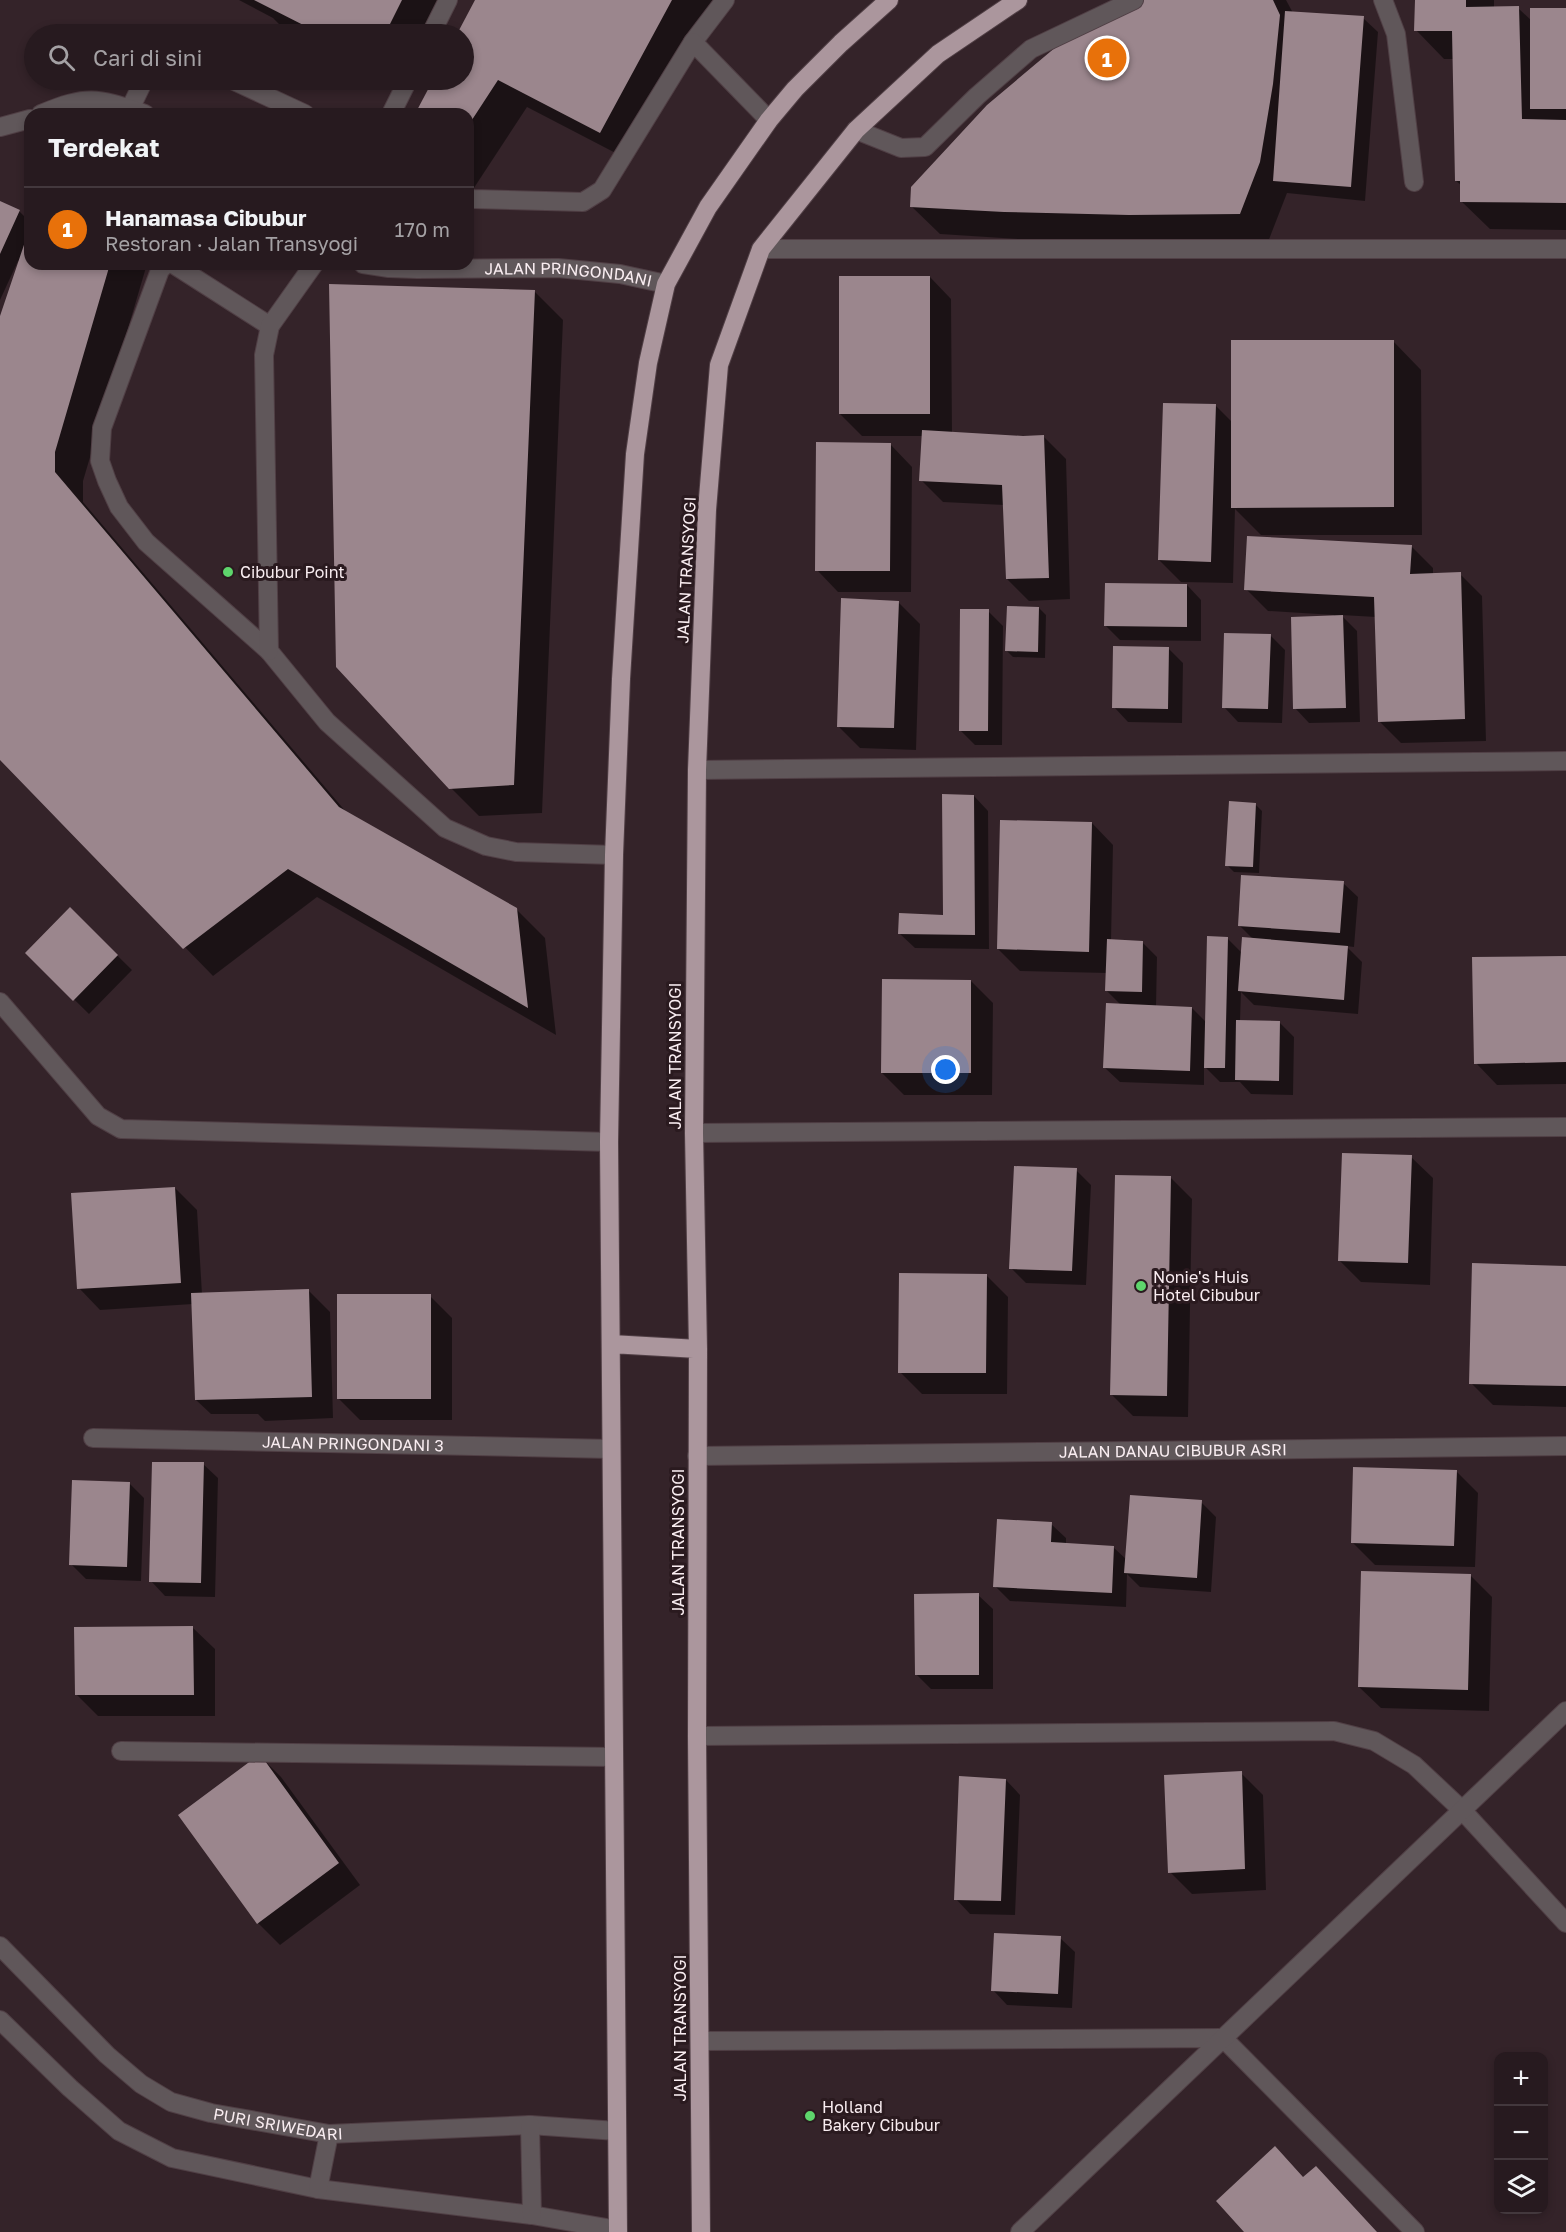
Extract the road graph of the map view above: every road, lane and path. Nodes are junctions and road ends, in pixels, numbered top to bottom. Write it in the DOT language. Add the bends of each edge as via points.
graph roads {
  1 [pos="448,0"];
  2 [pos="724,0"];
  3 [pos="889,0"];
  4 [pos="1018,0"];
  5 [pos="1134,0"];
  6 [pos="1383,0"];
  7 [pos="436,24"];
  8 [pos="693,42"];
  9 [pos="142,90"];
  10 [pos="253,90"];
  11 [pos="403,90"];
  12 [pos="56,108"];
  13 [pos="124,108"];
  14 [pos="139,108"];
  15 [pos="292,108"];
  16 [pos="394,108"];
  17 [pos="769,120"];
  18 [pos="24,121"];
  19 [pos="0,127"];
  20 [pos="856,130"];
  21 [pos="1414,182"];
  22 [pos="474,199"];
  23 [pos="761,249"];
  24 [pos="1566,249"];
  25 [pos="474,266"];
  26 [pos="160,270"];
  27 [pos="182,270"];
  28 [pos="310,270"];
  29 [pos="666,284"];
  30 [pos="270,326"];
  31 [pos="270,651"];
  32 [pos="1566,761"];
  33 [pos="697,770"];
  34 [pos="614,855"];
  35 [pos="0,1002"];
  36 [pos="1566,1127"];
  37 [pos="694,1133"];
  38 [pos="609,1142"];
  39 [pos="611,1344"];
  40 [pos="698,1349"];
  41 [pos="93,1438"];
  42 [pos="1566,1446"];
  43 [pos="612,1449"];
  44 [pos="697,1456"];
  45 [pos="1566,1711"];
  46 [pos="698,1736"];
  47 [pos="121,1751"];
  48 [pos="614,1757"];
  49 [pos="1462,1810"];
  50 [pos="1566,1923"];
  51 [pos="0,1946"];
  52 [pos="0,2020"];
  53 [pos="1223,2038"];
  54 [pos="700,2041"];
  55 [pos="530,2125"];
  56 [pos="618,2131"];
  57 [pos="329,2134"];
  58 [pos="318,2189"];
  59 [pos="532,2215"];
  60 [pos="618,2231"];
  61 [pos="700,2232"];
  62 [pos="1020,2232"];
  63 [pos="1415,2232"];
  1 -- 7 [label="street"];
  2 -- 8 [label="street"];
  3 -- 17 [label="highway" via="795,89"];
  4 -- 20 [label="highway, JALAN TRANSYOGI" via="938,54"];
  5 -- 20 [label="street" via="1031,49 925,147 901,148"];
  6 -- 21 [label="street" via="1396,34"];
  8 -- 17 [label="street"];
  8 -- 22 [label="street" via="602,190 583,201"];
  9 -- 14 [label="street"];
  10 -- 15 [label="street"];
  11 -- 16 [label="street"];
  12 -- 13 [label="street" via="93,99"];
  17 -- 29 [label="highway" via="708,207"];
  18 -- 19 [label="street"];
  20 -- 23 [label="highway, JALAN TRANSYOGI"];
  23 -- 24 [label="street"];
  23 -- 33 [label="highway, JALAN TRANSYOGI" via="720,365 707,510"];
  25 -- 29 [label="street, JALAN PRINGONDANI" via="558,268 620,274"];
  26 -- 31 [label="street" via="102,428 100,461 120,507 146,542"];
  27 -- 30 [label="street"];
  28 -- 30 [label="street"];
  29 -- 34 [label="highway" via="648,363 635,454"];
  30 -- 31 [label="street" via="264,355"];
  31 -- 34 [label="street" via="327,722 445,828 486,846 516,852"];
  32 -- 33 [label="street"];
  33 -- 37 [label="highway, JALAN TRANSYOGI"];
  34 -- 38 [label="highway"];
  35 -- 38 [label="street" via="98,1116 121,1129"];
  36 -- 37 [label="street"];
  37 -- 40 [label="highway, JALAN TRANSYOGI"];
  38 -- 39 [label="highway"];
  39 -- 40 [label="highway"];
  39 -- 43 [label="highway"];
  40 -- 44 [label="highway, JALAN TRANSYOGI"];
  41 -- 43 [label="street, JALAN PRINGONDANI 3"];
  42 -- 44 [label="street, JALAN DANAU CIBUBUR ASRI"];
  43 -- 48 [label="highway"];
  44 -- 46 [label="highway, JALAN TRANSYOGI"];
  45 -- 49 [label="street"];
  46 -- 49 [label="street" via="1334,1731 1374,1740 1414,1765"];
  46 -- 54 [label="highway, JALAN TRANSYOGI"];
  47 -- 48 [label="street"];
  48 -- 56 [label="highway"];
  49 -- 50 [label="street"];
  49 -- 53 [label="street"];
  51 -- 57 [label="street, PURI SRIWEDARI" via="107,2055 141,2084 171,2102"];
  52 -- 58 [label="street" via="119,2131 172,2158"];
  53 -- 54 [label="street"];
  53 -- 62 [label="street"];
  53 -- 63 [label="street"];
  54 -- 61 [label="highway, JALAN TRANSYOGI"];
  55 -- 56 [label="street, PURI SRIWEDARI"];
  55 -- 57 [label="street, PURI SRIWEDARI"];
  55 -- 59 [label="street"];
  56 -- 60 [label="highway"];
  57 -- 58 [label="street"];
  58 -- 59 [label="street"];
  59 -- 60 [label="street"];
}
